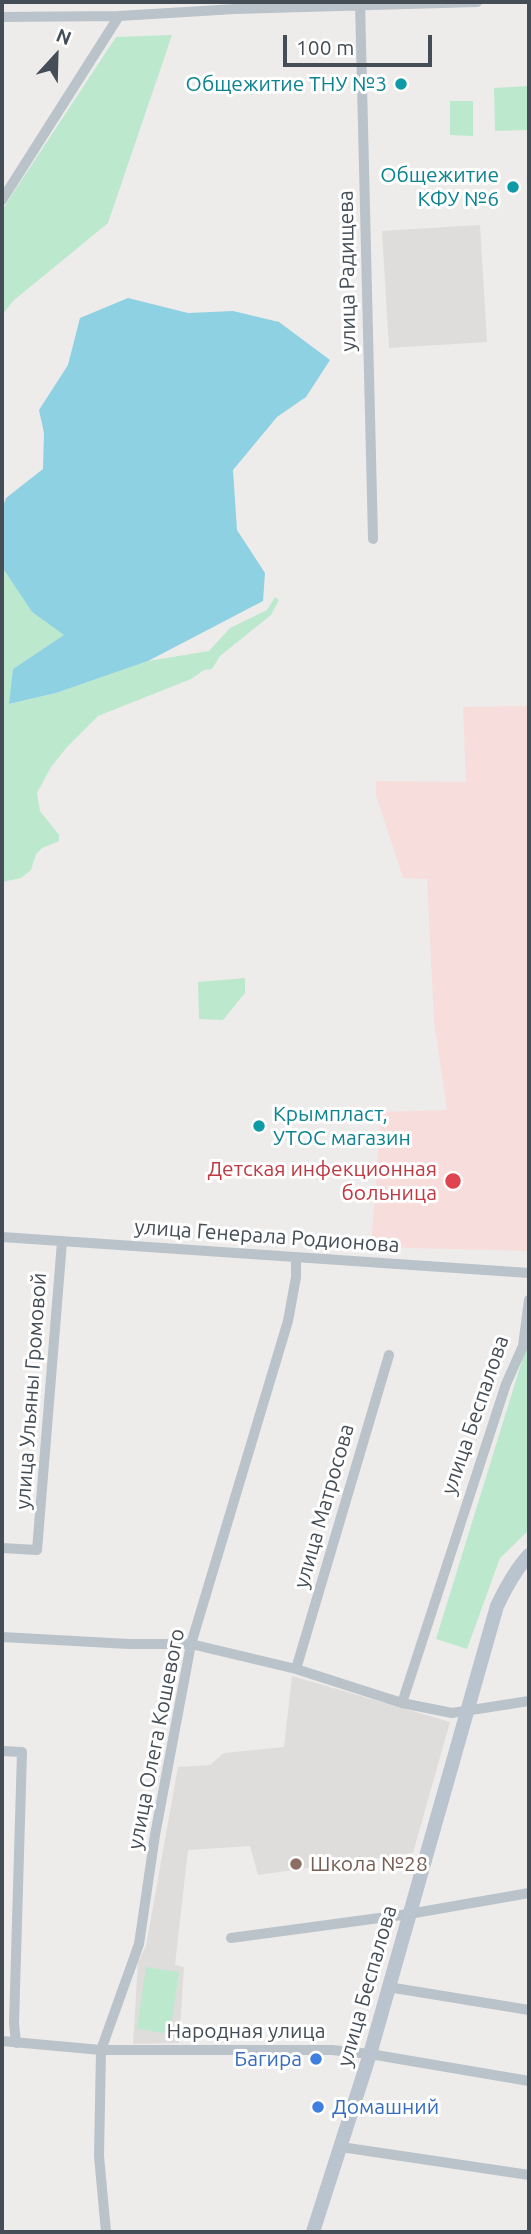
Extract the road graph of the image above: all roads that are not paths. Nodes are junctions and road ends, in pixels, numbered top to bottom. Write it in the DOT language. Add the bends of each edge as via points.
graph roads {
  1 [pos="463,2"];
  2 [pos="477,2"];
  3 [pos="360,3"];
  4 [pos="235,5"];
  5 [pos="119,16"];
  6 [pos="2,17"];
  7 [pos="2,200"];
  8 [pos="373,539"];
  9 [pos="2,1237"];
  10 [pos="62,1241"];
  11 [pos="296,1258"];
  12 [pos="529,1273"];
  13 [pos="529,1300"];
  14 [pos="389,1355"];
  15 [pos="2,1548"];
  16 [pos="529,1555"];
  17 [pos="2,1637"];
  18 [pos="191,1644"];
  19 [pos="296,1669"];
  20 [pos="529,1701"];
  21 [pos="402,1703"];
  22 [pos="468,1709"];
  23 [pos="2,1751"];
  24 [pos="529,1893"];
  25 [pos="409,1914"];
  26 [pos="231,1938"];
  27 [pos="388,1987"];
  28 [pos="529,2010"];
  29 [pos="2,2042"];
  30 [pos="16,2043"];
  31 [pos="102,2049"];
  32 [pos="370,2054"];
  33 [pos="529,2081"];
  34 [pos="341,2147"];
  35 [pos="529,2175"];
  36 [pos="106,2232"];
  37 [pos="313,2232"];
  1 -- 2 [label="street"];
  1 -- 3 [label="street"];
  3 -- 4 [label="street"];
  3 -- 8 [label="street, улица Радищева"];
  4 -- 5 [label="street"];
  5 -- 6 [label="street"];
  5 -- 7 [label="street"];
  9 -- 10 [label="street, улица Генерала Родионова"];
  10 -- 11 [label="street, улица Генерала Родионова"];
  10 -- 15 [label="street, улица Ульяны Громовой" via="37,1550"];
  11 -- 12 [label="street, улица Генерала Родионова"];
  11 -- 18 [label="street, улица Олега Кошевого" via="288,1321"];
  13 -- 21 [label="street, улица Беспалова" via="523,1346 506,1384"];
  14 -- 19 [label="street, улица Матросова"];
  16 -- 22 [label="main road, улица Беспалова" via="497,1605"];
  17 -- 18 [label="street"];
  18 -- 19 [label="street"];
  18 -- 31 [label="street, улица Олега Кошевого" via="139,1944"];
  19 -- 21 [label="street"];
  20 -- 22 [label="street"];
  21 -- 22 [label="street" via="452,1713"];
  22 -- 25 [label="main road, улица Беспалова"];
  23 -- 30 [label="street" via="22,1752"];
  24 -- 25 [label="street"];
  25 -- 26 [label="street"];
  25 -- 27 [label="main road, улица Беспалова"];
  27 -- 28 [label="street"];
  27 -- 32 [label="main road, улица Беспалова"];
  29 -- 30 [label="street, Народная улица"];
  30 -- 31 [label="street, Народная улица"];
  31 -- 32 [label="street, Народная улица"];
  31 -- 36 [label="street, улица Олега Кошевого" via="99,2156"];
  32 -- 33 [label="street, Народная улица"];
  32 -- 34 [label="main road, улица Беспалова"];
  34 -- 35 [label="street"];
  34 -- 37 [label="main road, улица Беспалова"];
}
